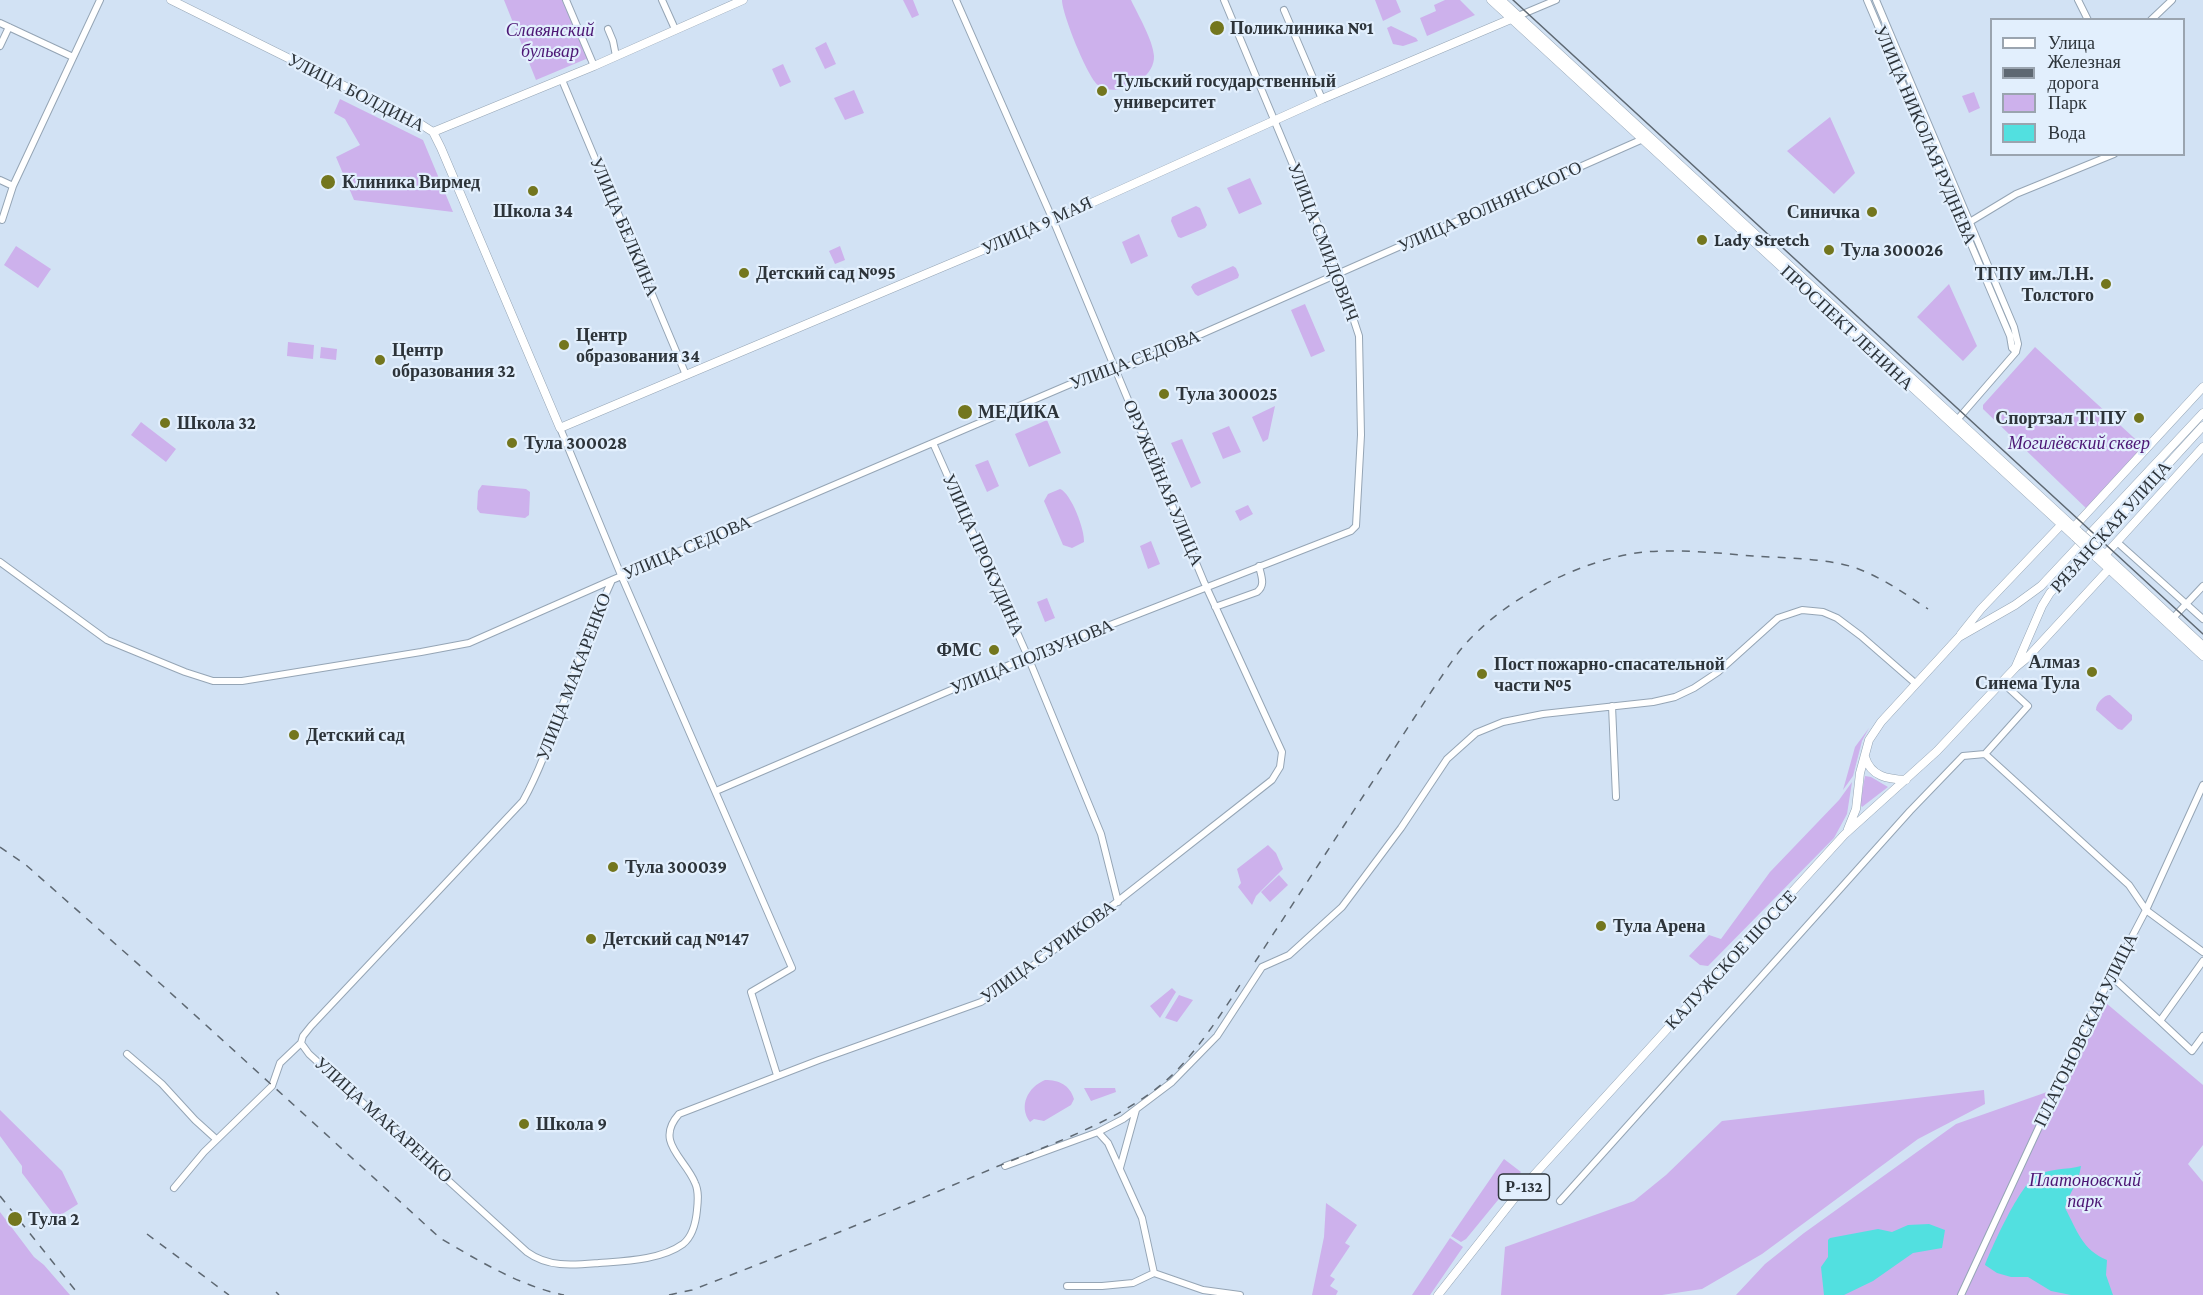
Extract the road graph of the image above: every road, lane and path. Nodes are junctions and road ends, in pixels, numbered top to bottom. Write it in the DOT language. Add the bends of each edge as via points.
graph roads {
  1 [pos="100,0"];
  2 [pos="171,0"];
  3 [pos="566,0"];
  4 [pos="662,0"];
  5 [pos="743,0"];
  6 [pos="956,0"];
  7 [pos="1224,0"];
  8 [pos="1491,0"];
  9 [pos="1502,0"];
  10 [pos="1556,0"];
  11 [pos="1868,0"];
  12 [pos="1876,0"];
  13 [pos="2079,0"];
  14 [pos="2172,0"];
  15 [pos="1284,10"];
  16 [pos="1515,17"];
  17 [pos="2087,18"];
  18 [pos="2153,18"];
  19 [pos="0,22"];
  20 [pos="9,27"];
  21 [pos="608,29"];
  22 [pos="675,29"];
  23 [pos="0,46"];
  24 [pos="616,56"];
  25 [pos="73,57"];
  26 [pos="594,66"];
  27 [pos="562,80"];
  28 [pos="1322,99"];
  29 [pos="1275,121"];
  30 [pos="433,132"];
  31 [pos="1643,139"];
  32 [pos="2109,156"];
  33 [pos="0,180"];
  34 [pos="13,186"];
  35 [pos="1053,219"];
  36 [pos="2,220"];
  37 [pos="1967,224"];
  38 [pos="1339,275"];
  39 [pos="1115,368"];
  40 [pos="686,375"];
  41 [pos="2203,387"];
  42 [pos="2203,413"];
  43 [pos="1954,422"];
  44 [pos="2203,426"];
  45 [pos="560,428"];
  46 [pos="933,443"];
  47 [pos="2203,447"];
  48 [pos="2061,525"];
  49 [pos="1351,531"];
  50 [pos="2076,532"];
  51 [pos="2117,542"];
  52 [pos="2100,554"];
  53 [pos="0,562"];
  54 [pos="1259,566"];
  55 [pos="2109,569"];
  56 [pos="621,575"];
  57 [pos="612,580"];
  58 [pos="1206,586"];
  59 [pos="2041,586"];
  60 [pos="2203,586"];
  61 [pos="2186,604"];
  62 [pos="1215,607"];
  63 [pos="2173,618"];
  64 [pos="2203,620"];
  65 [pos="1959,637"];
  66 [pos="2203,646"];
  67 [pos="2203,656"];
  68 [pos="1028,657"];
  69 [pos="2016,667"];
  70 [pos="2002,682"];
  71 [pos="1915,683"];
  72 [pos="1612,706"];
  73 [pos="1985,754"];
  74 [pos="1865,756"];
  75 [pos="1280,767"];
  76 [pos="1906,780"];
  77 [pos="2203,785"];
  78 [pos="716,791"];
  79 [pos="1616,797"];
  80 [pos="1844,835"];
  81 [pos="1118,902"];
  82 [pos="2146,910"];
  83 [pos="2203,952"];
  84 [pos="2203,961"];
  85 [pos="2110,976"];
  86 [pos="2160,1021"];
  87 [pos="2203,1036"];
  88 [pos="301,1043"];
  89 [pos="127,1054"];
  90 [pos="777,1076"];
  91 [pos="1136,1110"];
  92 [pos="679,1114"];
  93 [pos="1098,1131"];
  94 [pos="216,1139"];
  95 [pos="1005,1166"];
  96 [pos="1120,1169"];
  97 [pos="174,1188"];
  98 [pos="1560,1201"];
  99 [pos="1154,1273"];
  100 [pos="1067,1286"];
  101 [pos="1240,1295"];
  102 [pos="1438,1295"];
  103 [pos="1961,1295"];
  1 -- 25 [label="street"];
  2 -- 30 [label="main road, УЛИЦА БОЛДИНА"];
  3 -- 26 [label="street"];
  4 -- 22 [label="street"];
  5 -- 22 [label="main road, УЛИЦА БОЛДИНА"];
  6 -- 35 [label="street, ОРУЖЕЙНАЯ УЛИЦА"];
  7 -- 29 [label="street, УЛИЦА СМИДОВИЧ"];
  8 -- 16 [label="main road, ПРОСПЕКТ ЛЕНИНА"];
  9 -- 16 [label="main road, ПРОСПЕКТ ЛЕНИНА"];
  10 -- 16 [label="street"];
  11 -- 37 [label="street, УЛИЦА НИКОЛАЯ РУДНЕВА"];
  12 -- 37 [label="street, УЛИЦА НИКОЛАЯ РУДНЕВА"];
  13 -- 17 [label="street"];
  14 -- 18 [label="street"];
  15 -- 28 [label="street"];
  16 -- 28 [label="main road, УЛИЦА 9 МАЯ"];
  16 -- 31 [label="main road, ПРОСПЕКТ ЛЕНИНА"];
  16 -- 43 [label="main road, ПРОСПЕКТ ЛЕНИНА"];
  19 -- 20 [label="street"];
  20 -- 23 [label="street"];
  20 -- 25 [label="street"];
  21 -- 24 [label="street"];
  22 -- 24 [label="main road, УЛИЦА БОЛДИНА"];
  24 -- 26 [label="main road, УЛИЦА БОЛДИНА"];
  25 -- 34 [label="street"];
  26 -- 27 [label="main road, УЛИЦА БОЛДИНА"];
  27 -- 30 [label="main road, УЛИЦА БОЛДИНА"];
  27 -- 40 [label="street, УЛИЦА БЕЛКИНА"];
  28 -- 29 [label="main road, УЛИЦА 9 МАЯ"];
  29 -- 35 [label="main road, УЛИЦА 9 МАЯ"];
  29 -- 38 [label="street, УЛИЦА СМИДОВИЧ"];
  30 -- 45 [label="main road, УЛИЦА МАКАРЕНКО"];
  31 -- 38 [label="street, УЛИЦА ВОЛНЯНСКОГО"];
  31 -- 43 [label="main road, ПРОСПЕКТ ЛЕНИНА"];
  32 -- 37 [label="street" via="2016,195"];
  33 -- 34 [label="street"];
  34 -- 36 [label="street"];
  35 -- 39 [label="street, ОРУЖЕЙНАЯ УЛИЦА"];
  35 -- 40 [label="main road, УЛИЦА 9 МАЯ"];
  37 -- 43 [label="street, УЛИЦА НИКОЛАЯ РУДНЕВА" via="2013,335 2016,352"];
  38 -- 39 [label="street, УЛИЦА СЕДОВА" via="1129,366"];
  38 -- 49 [label="street, УЛИЦА СМИДОВИЧ" via="1359,336 1360,447 1357,518"];
  39 -- 46 [label="street, УЛИЦА СЕДОВА"];
  39 -- 58 [label="street, ОРУЖЕЙНАЯ УЛИЦА"];
  40 -- 45 [label="main road, УЛИЦА 9 МАЯ"];
  41 -- 50 [label="main road"];
  42 -- 59 [label="main road, РЯЗАНСКАЯ УЛИЦА"];
  43 -- 48 [label="main road, ПРОСПЕКТ ЛЕНИНА"];
  43 -- 50 [label="main road, ПРОСПЕКТ ЛЕНИНА"];
  44 -- 69 [label="main road, РЯЗАНСКАЯ УЛИЦА" via="2050,593"];
  45 -- 56 [label="street, УЛИЦА МАКАРЕНКО"];
  46 -- 56 [label="street, УЛИЦА СЕДОВА"];
  46 -- 68 [label="street, УЛИЦА ПРОКУДИНА"];
  47 -- 51 [label="main road"];
  48 -- 50 [label="main road, ПРОСПЕКТ ЛЕНИНА"];
  48 -- 65 [label="main road"];
  49 -- 54 [label="street, УЛИЦА ПОЛЗУНОВА"];
  50 -- 52 [label="main road, ПРОСПЕКТ ЛЕНИНА, bridge"];
  51 -- 52 [label="main road"];
  51 -- 61 [label="street"];
  52 -- 55 [label="main road, ПРОСПЕКТ ЛЕНИНА"];
  52 -- 63 [label="main road, ПРОСПЕКТ ЛЕНИНА"];
  53 -- 57 [label="street, УЛИЦА СЕДОВА" via="107,640 213,681 242,681 469,643"];
  54 -- 58 [label="street, УЛИЦА ПОЛЗУНОВА"];
  54 -- 62 [label="street" via="1261,589"];
  55 -- 67 [label="main road, ПРОСПЕКТ ЛЕНИНА"];
  55 -- 69 [label="main road, КАЛУЖСКОЕ ШОССЕ"];
  56 -- 57 [label="street, УЛИЦА СЕДОВА"];
  56 -- 78 [label="street, УЛИЦА МАКАРЕНКО"];
  57 -- 88 [label="street, УЛИЦА МАКАРЕНКО" via="523,801 311,1026"];
  58 -- 62 [label="street, ОРУЖЕЙНАЯ УЛИЦА"];
  58 -- 68 [label="street, УЛИЦА ПОЛЗУНОВА"];
  59 -- 65 [label="main road, КАЛУЖСКОЕ ШОССЕ"];
  60 -- 61 [label="street"];
  61 -- 63 [label="street"];
  61 -- 64 [label="street"];
  62 -- 75 [label="street, ОРУЖЕЙНАЯ УЛИЦА" via="1282,752"];
  63 -- 66 [label="main road, ПРОСПЕКТ ЛЕНИНА"];
  65 -- 71 [label="main road, КАЛУЖСКОЕ ШОССЕ"];
  68 -- 78 [label="street, УЛИЦА ПОЛЗУНОВА"];
  68 -- 81 [label="street, УЛИЦА ПРОКУДИНА" via="1101,834"];
  69 -- 70 [label="main road, КАЛУЖСКОЕ ШОССЕ"];
  70 -- 73 [label="street" via="2028,706"];
  70 -- 76 [label="main road, КАЛУЖСКОЕ ШОССЕ"];
  71 -- 72 [label="street" via="1838,618 1802,610 1778,618 1734,659 1694,688 1653,702"];
  71 -- 74 [label="main road, КАЛУЖСКОЕ ШОССЕ" via="1869,740"];
  72 -- 79 [label="street"];
  72 -- 91 [label="street" via="1543,714 1503,722 1476,733 1447,759 1342,907 1289,955 1262,967 1213,1041 1172,1082"];
  73 -- 82 [label="street" via="2129,885"];
  73 -- 98 [label="street" via="1963,756 1910,811"];
  74 -- 76 [label="main road" via="1875,773"];
  74 -- 80 [label="main road, КАЛУЖСКОЕ ШОССЕ" via="1856,809"];
  75 -- 81 [label="street, УЛИЦА СУРИКОВА" via="1272,780"];
  76 -- 80 [label="main road, КАЛУЖСКОЕ ШОССЕ"];
  77 -- 82 [label="street, ПЛАТОНОВСКАЯ УЛИЦА"];
  78 -- 90 [label="street, УЛИЦА МАКАРЕНКО" via="792,968 751,992"];
  80 -- 102 [label="main road, КАЛУЖСКОЕ ШОССЕ / Р-132" via="1524,1186"];
  81 -- 90 [label="street, УЛИЦА СУРИКОВА" via="981,1002"];
  82 -- 83 [label="street"];
  82 -- 85 [label="street, ПЛАТОНОВСКАЯ УЛИЦА"];
  84 -- 86 [label="street"];
  85 -- 86 [label="street"];
  85 -- 103 [label="street, ПЛАТОНОВСКАЯ УЛИЦА"];
  86 -- 87 [label="street" via="2192,1051"];
  88 -- 92 [label="street, УЛИЦА МАКАРЕНКО" via="527,1252 554,1264 569,1266 649,1257 689,1238 698,1195 695,1182 672,1146 670,1127"];
  88 -- 94 [label="street" via="280,1063 272,1086"];
  89 -- 94 [label="street"];
  90 -- 92 [label="street, УЛИЦА СУРИКОВА"];
  91 -- 93 [label="street"];
  91 -- 96 [label="street"];
  93 -- 95 [label="street"];
  93 -- 96 [label="street"];
  94 -- 97 [label="street"];
  96 -- 99 [label="street" via="1142,1218"];
  99 -- 100 [label="street" via="1132,1283"];
  99 -- 101 [label="street" via="1203,1290"];
}
